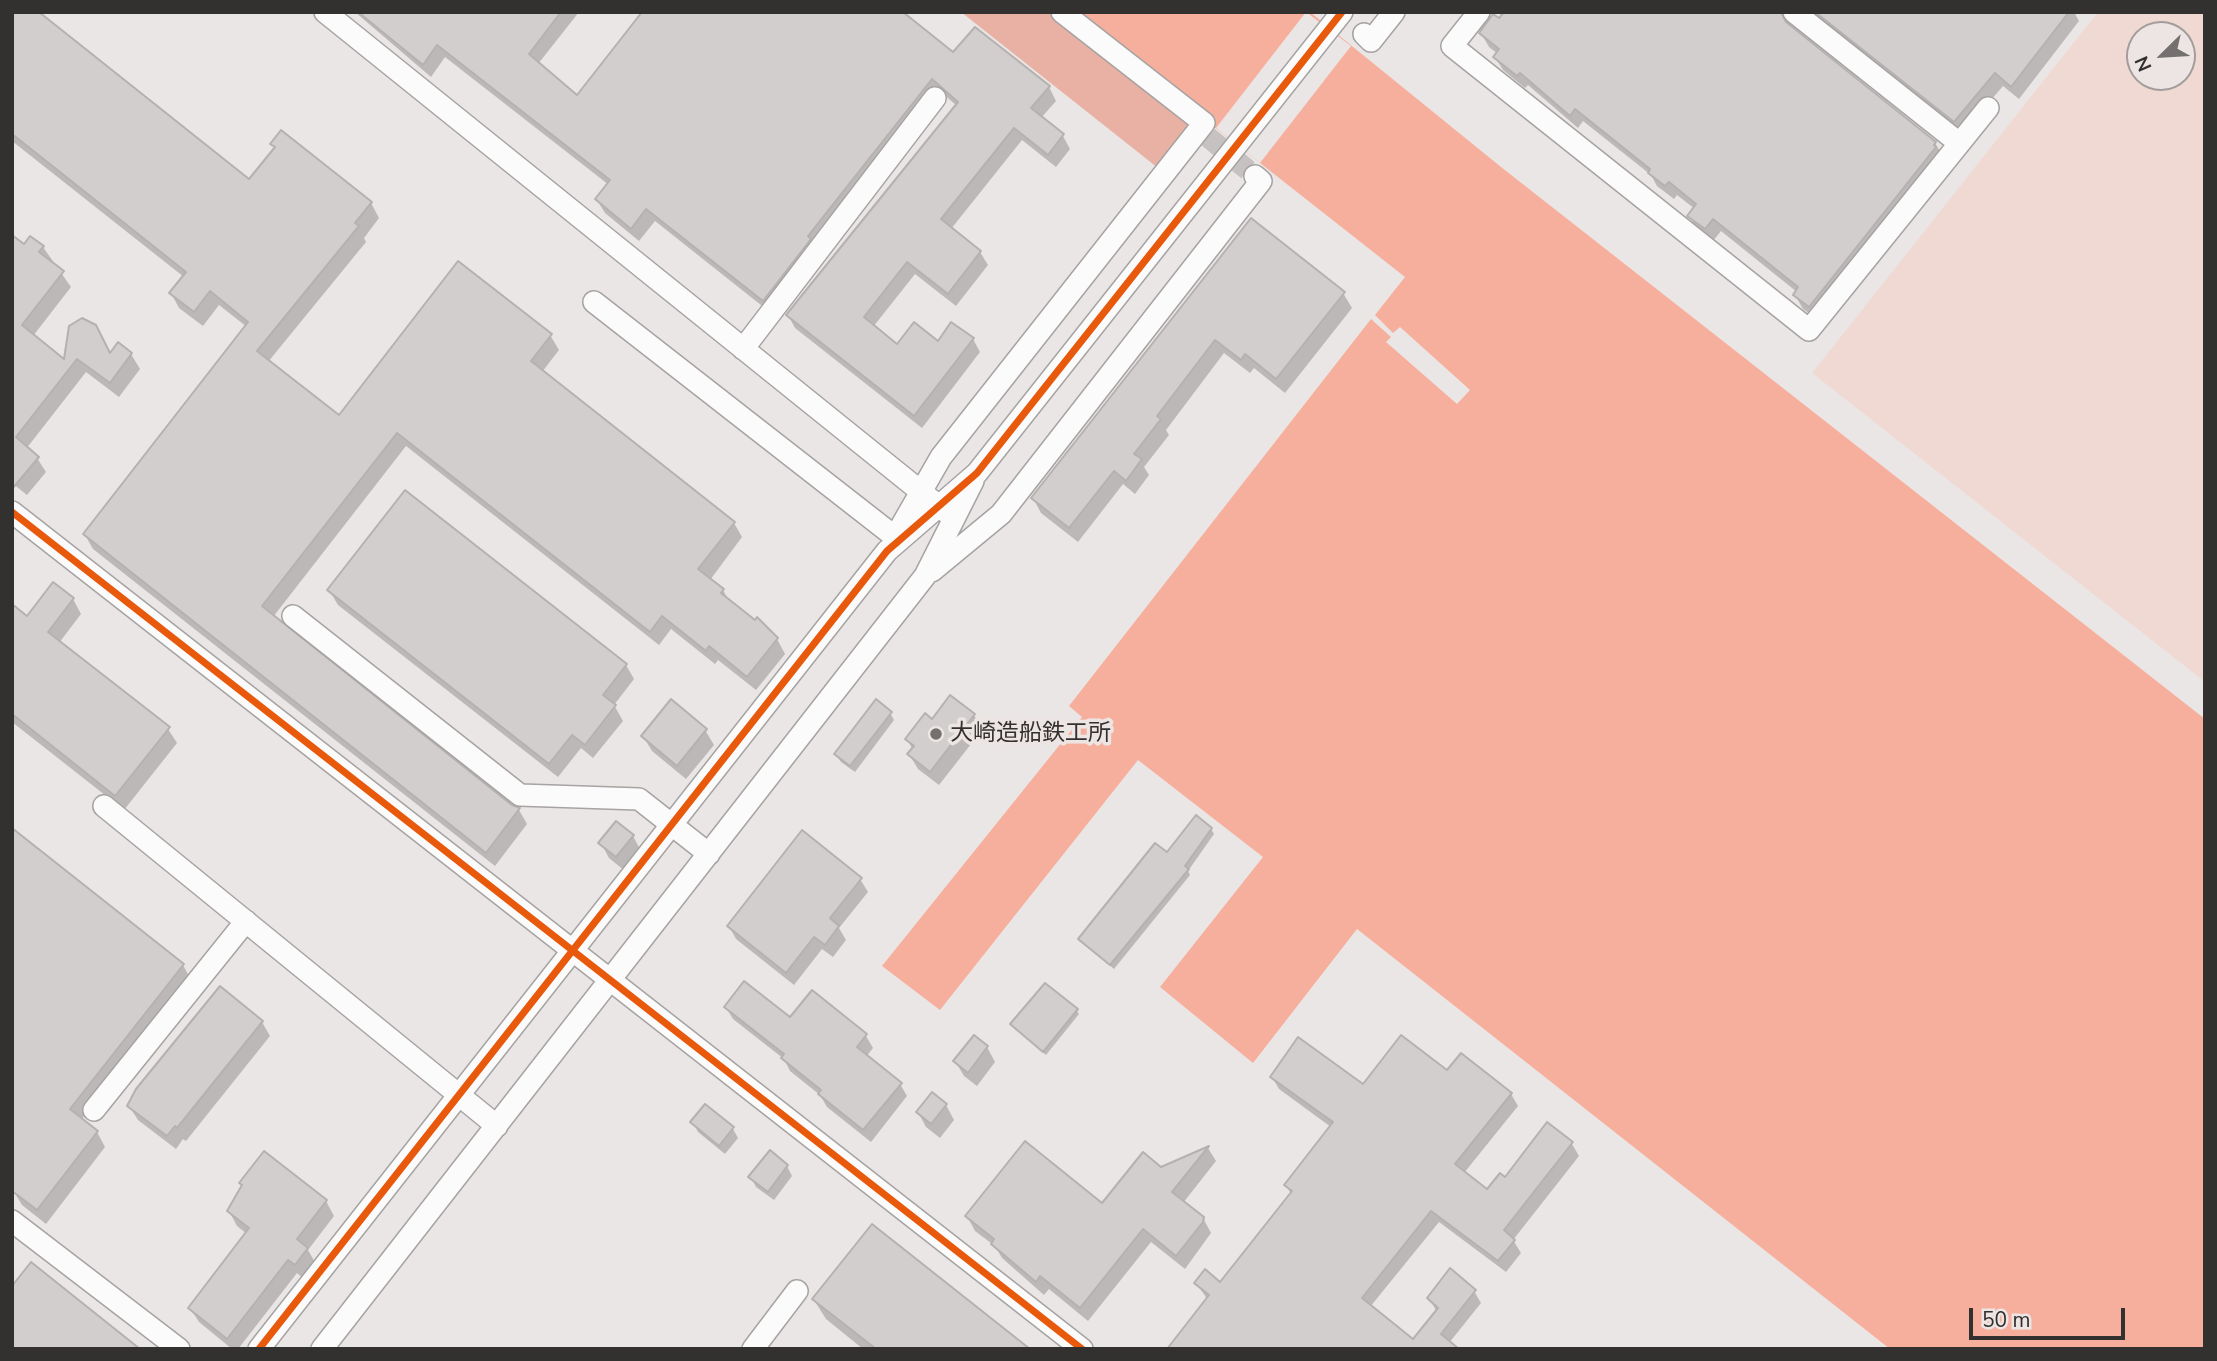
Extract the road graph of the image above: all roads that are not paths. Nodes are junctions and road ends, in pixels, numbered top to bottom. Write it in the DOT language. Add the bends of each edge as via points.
graph roads {
  1 [pos="325,12"];
  2 [pos="1062,12"];
  3 [pos="1394,12"];
  4 [pos="1479,12"];
  5 [pos="1794,12"];
  6 [pos="1336,20"];
  7 [pos="1364,34"];
  8 [pos="935,99"];
  9 [pos="1988,108"];
  10 [pos="1959,143"];
  11 [pos="1255,176"];
  12 [pos="594,302"];
  13 [pos="743,348"];
  14 [pos="921,492"];
  15 [pos="12,512"];
  16 [pos="946,513"];
  17 [pos="894,542"];
  18 [pos="925,576"];
  19 [pos="293,617"];
  20 [pos="104,806"];
  21 [pos="671,824"];
  22 [pos="709,854"];
  23 [pos="246,921"];
  24 [pos="572,950"];
  25 [pos="611,980"];
  26 [pos="459,1094"];
  27 [pos="94,1110"];
  28 [pos="497,1126"];
  29 [pos="12,1221"];
  30 [pos="797,1291"];
  31 [pos="178,1349"];
  32 [pos="259,1349"];
  33 [pos="323,1349"];
  34 [pos="753,1349"];
  35 [pos="1082,1349"];
  1 -- 13 [label="street"];
  2 -- 14 [label="street" via="1204,123 1203,134 941,457"];
  3 -- 7 [label="street" via="1371,41"];
  4 -- 10 [label="street" via="1452,46 1808,330"];
  5 -- 10 [label="street"];
  6 -- 16 [label="street"];
  8 -- 13 [label="street"];
  9 -- 10 [label="street"];
  11 -- 18 [label="street" via="1261,181 1001,514"];
  12 -- 17 [label="street"];
  13 -- 14 [label="street"];
  14 -- 16 [label="street"];
  14 -- 17 [label="street"];
  15 -- 24 [label="street"];
  16 -- 17 [label="street"];
  16 -- 18 [label="street"];
  17 -- 21 [label="street"];
  18 -- 22 [label="street"];
  19 -- 21 [label="street" via="520,795 639,799"];
  20 -- 23 [label="street"];
  21 -- 22 [label="street"];
  21 -- 24 [label="street"];
  22 -- 25 [label="street"];
  23 -- 26 [label="street"];
  23 -- 27 [label="street"];
  24 -- 25 [label="street"];
  24 -- 26 [label="street"];
  25 -- 28 [label="street"];
  25 -- 35 [label="street"];
  26 -- 28 [label="street"];
  26 -- 32 [label="street"];
  28 -- 33 [label="street"];
  29 -- 31 [label="street"];
  30 -- 34 [label="street"];
}
